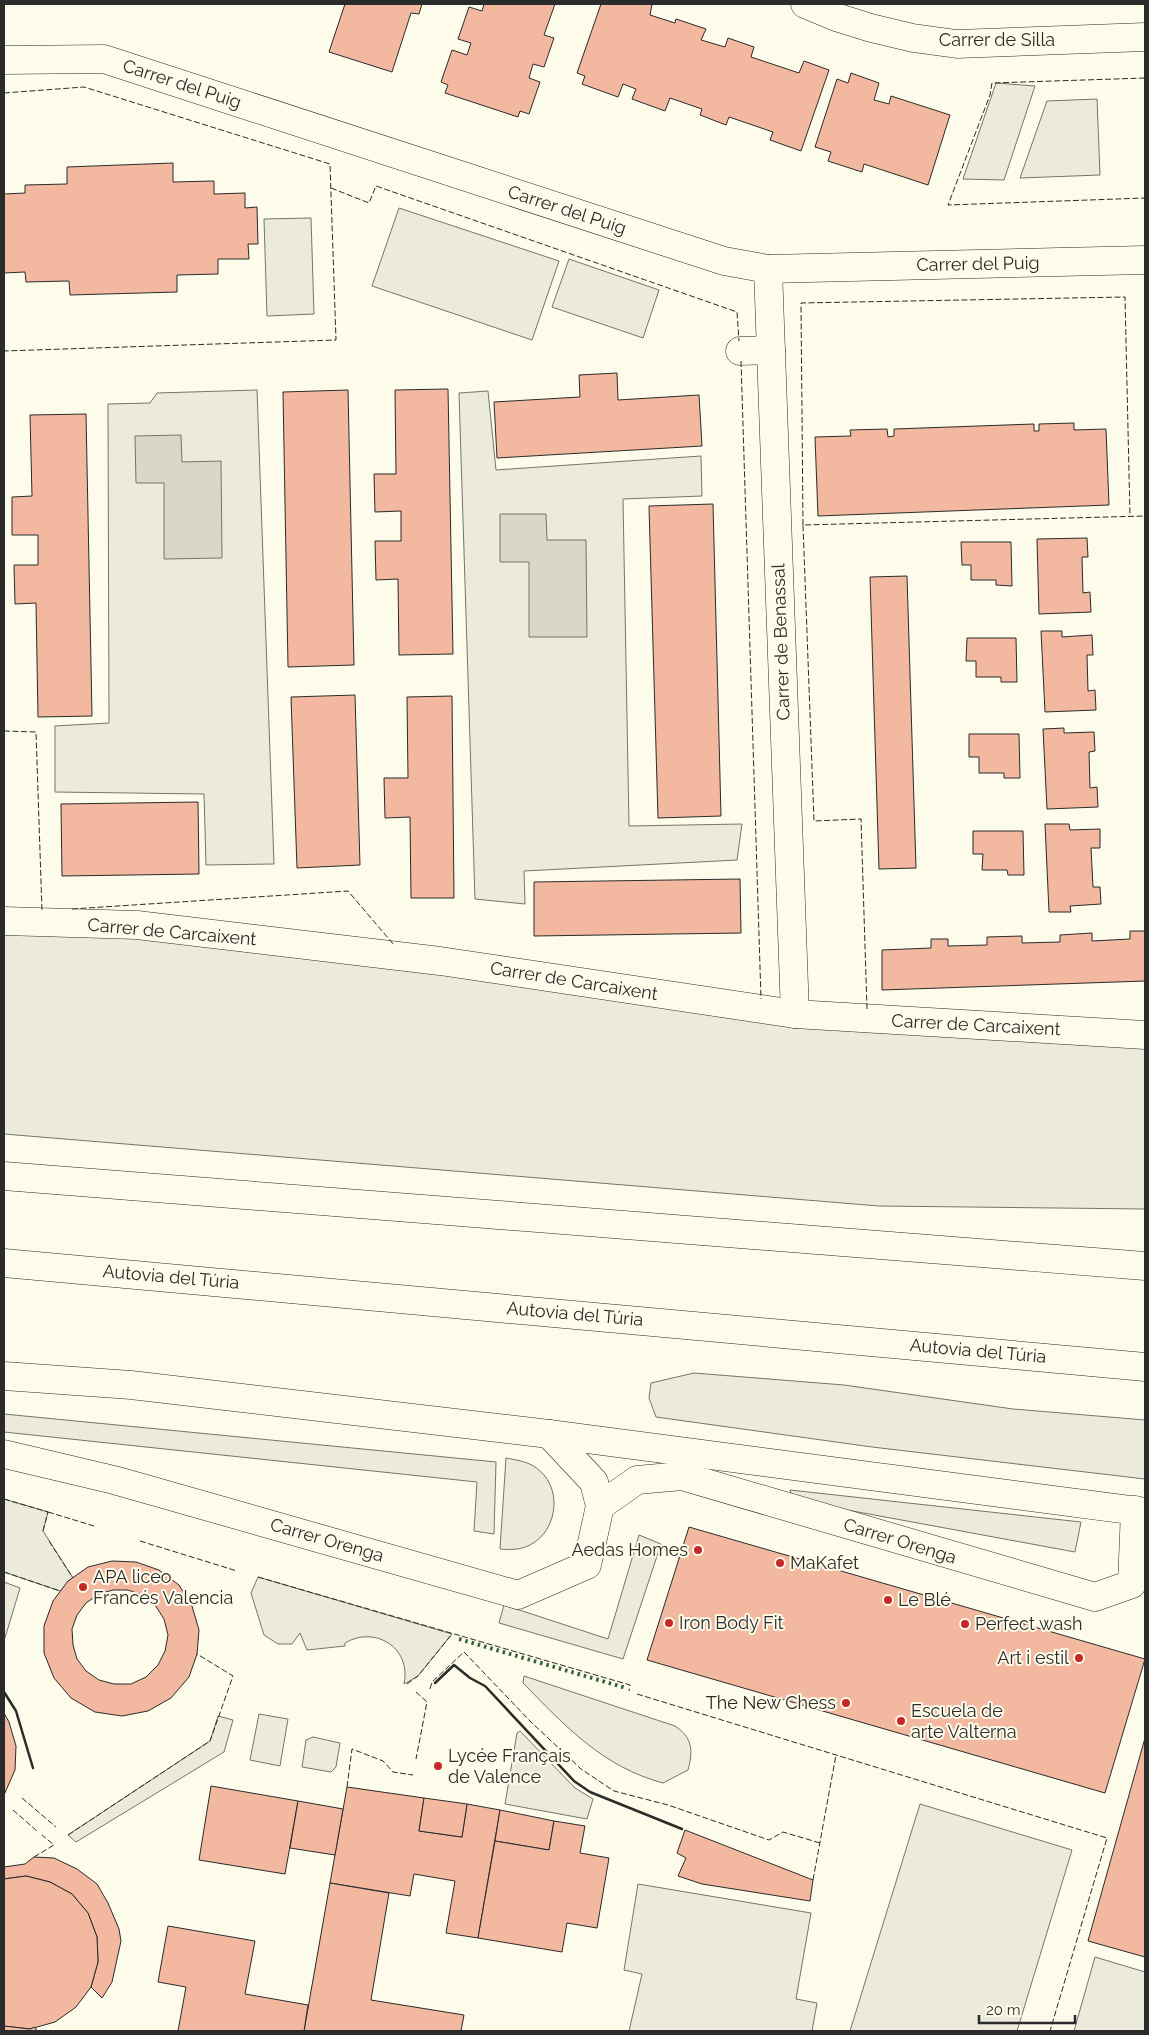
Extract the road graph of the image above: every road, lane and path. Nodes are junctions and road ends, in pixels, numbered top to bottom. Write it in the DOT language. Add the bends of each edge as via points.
graph roads {
  1 [pos="805,4"];
  2 [pos="1141,36"];
  3 [pos="4,60"];
  4 [pos="1145,260"];
  5 [pos="768,269"];
  6 [pos="771,350"];
  7 [pos="740,351"];
  8 [pos="4,921"];
  9 [pos="795,1014"];
  10 [pos="1145,1035"];
  11 [pos="4,1176"];
  12 [pos="4,1263"];
  13 [pos="1145,1266"];
  14 [pos="1145,1367"];
  15 [pos="4,1376"];
  16 [pos="549,1434"];
  17 [pos="4,1454"];
  18 [pos="600,1506"];
  19 [pos="1140,1511"];
  1 -- 2 [label="main road, Carrer de Silla" via="872,28 957,44"];
  3 -- 5 [label="main road, Carrer del Puig" via="104,59 724,261"];
  4 -- 5 [label="main road, Carrer del Puig"];
  5 -- 6 [label="main road, Carrer de Benassal"];
  6 -- 7 [label="main road"];
  6 -- 9 [label="main road, Carrer de Benassal"];
  8 -- 9 [label="main road, Carrer de Carcaixent" via="146,926 440,961"];
  9 -- 10 [label="main road, Carrer de Carcaixent"];
  11 -- 13 [label="main road"];
  12 -- 14 [label="main road, Autovia del Túria"];
  15 -- 16 [label="main road, Carrer Orenga" via="131,1385"];
  16 -- 18 [label="main road, Carrer Orenga" via="594,1482"];
  16 -- 19 [label="main road, Carrer Orenga"];
  17 -- 18 [label="main road, Carrer Orenga" via="114,1480 518,1595 587,1565"];
  18 -- 19 [label="main road, Carrer Orenga" via="638,1480 682,1476 1095,1597 1132,1584"];
}
